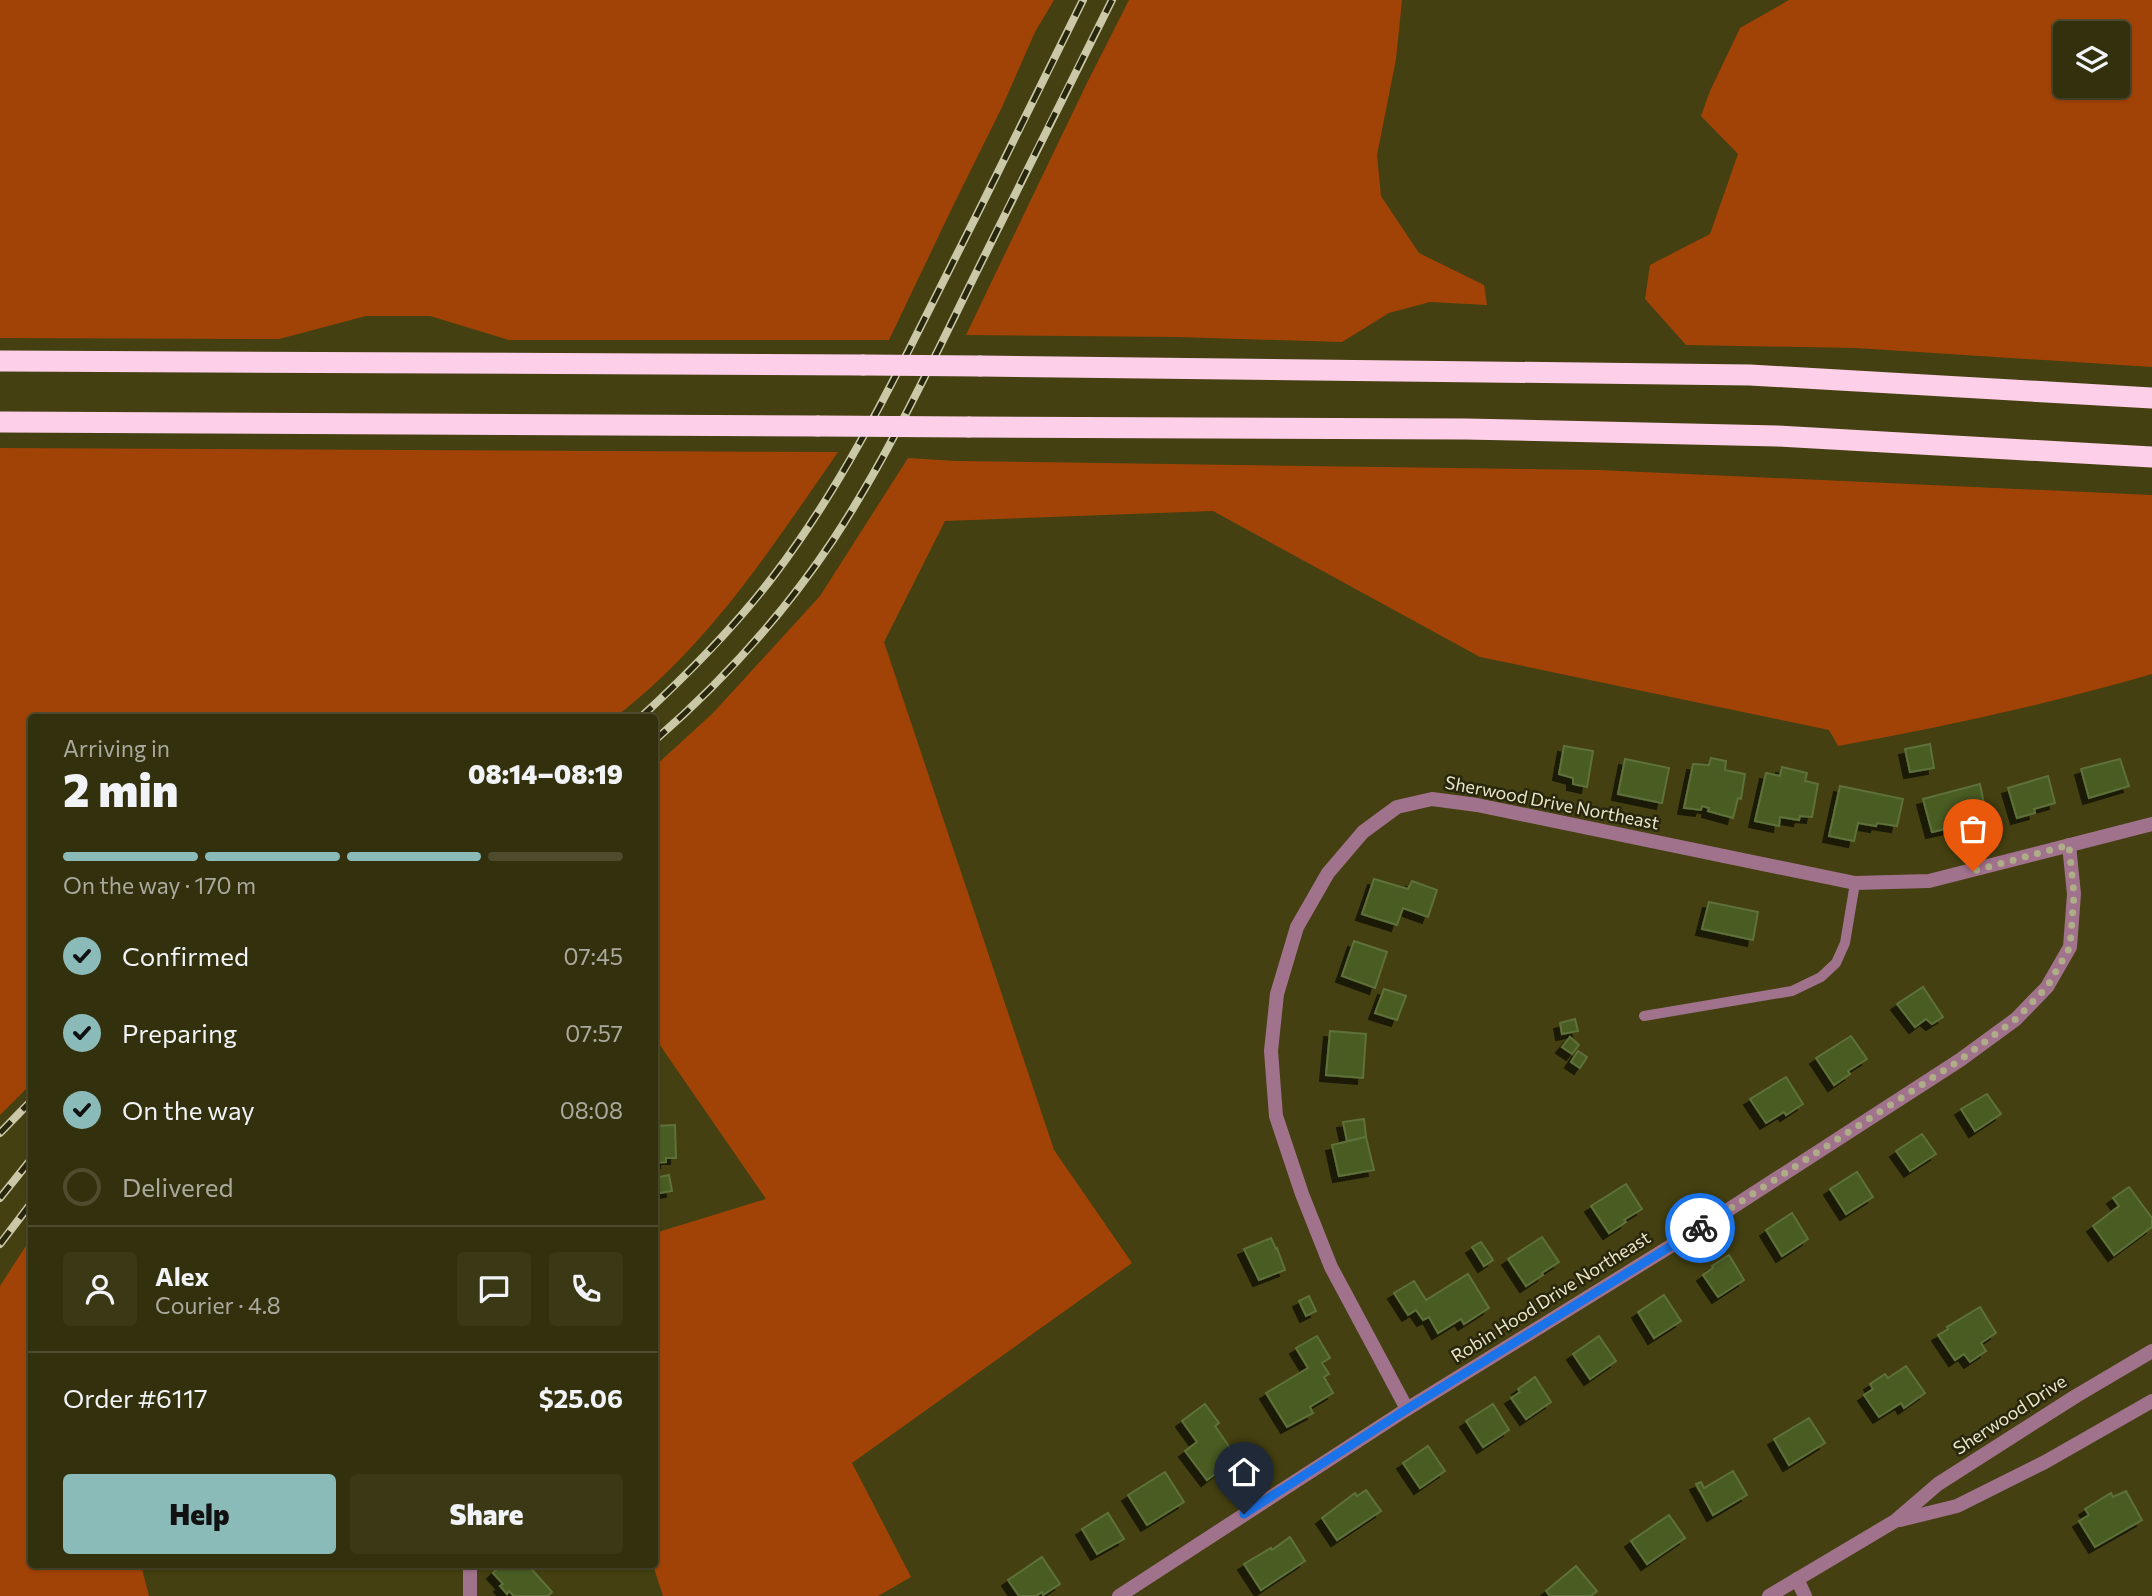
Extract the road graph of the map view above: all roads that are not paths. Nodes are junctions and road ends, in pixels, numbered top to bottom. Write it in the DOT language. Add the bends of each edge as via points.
graph roads {
  1 [pos="0,360"];
  2 [pos="2152,398"];
  3 [pos="0,422"];
  4 [pos="2152,457"];
  5 [pos="2152,824"];
  6 [pos="2069,845"];
  7 [pos="1855,883"];
  8 [pos="1644,1016"];
  9 [pos="2152,1351"];
  10 [pos="2152,1401"];
  11 [pos="1407,1409"];
  12 [pos="1895,1521"];
  13 [pos="470,1568"];
  14 [pos="1797,1578"];
  15 [pos="470,1596"];
  16 [pos="1119,1596"];
  17 [pos="1769,1596"];
  18 [pos="1805,1596"];
  1 -- 2 [label="highway, bridge" via="1750,374"];
  3 -- 4 [label="highway, bridge" via="1451,429 1736,435"];
  5 -- 6 [label="street, Sherwood Drive Northeast"];
  6 -- 7 [label="street, Sherwood Drive Northeast" via="1929,881"];
  6 -- 11 [label="street, Robin Hood Drive Northeast" via="2074,894 2070,947 2047,987 2016,1019 1708,1223"];
  7 -- 8 [label="lane" via="1846,943 1836,963 1821,977 1792,991"];
  7 -- 11 [label="street, Sherwood Drive Northeast" via="1432,799 1397,807 1363,832 1328,873 1297,927 1277,994 1271,1051 1276,1116 1331,1266"];
  9 -- 12 [label="street, Sherwood Drive" via="1938,1484"];
  10 -- 12 [label="street, Sherwood Drive" via="1957,1506"];
  11 -- 16 [label="street, Robin Hood Drive Northeast"];
  12 -- 14 [label="street, Sherwood Drive"];
  13 -- 15 [label="street"];
  14 -- 17 [label="street, Sherwood Drive"];
  14 -- 18 [label="street"];
}
